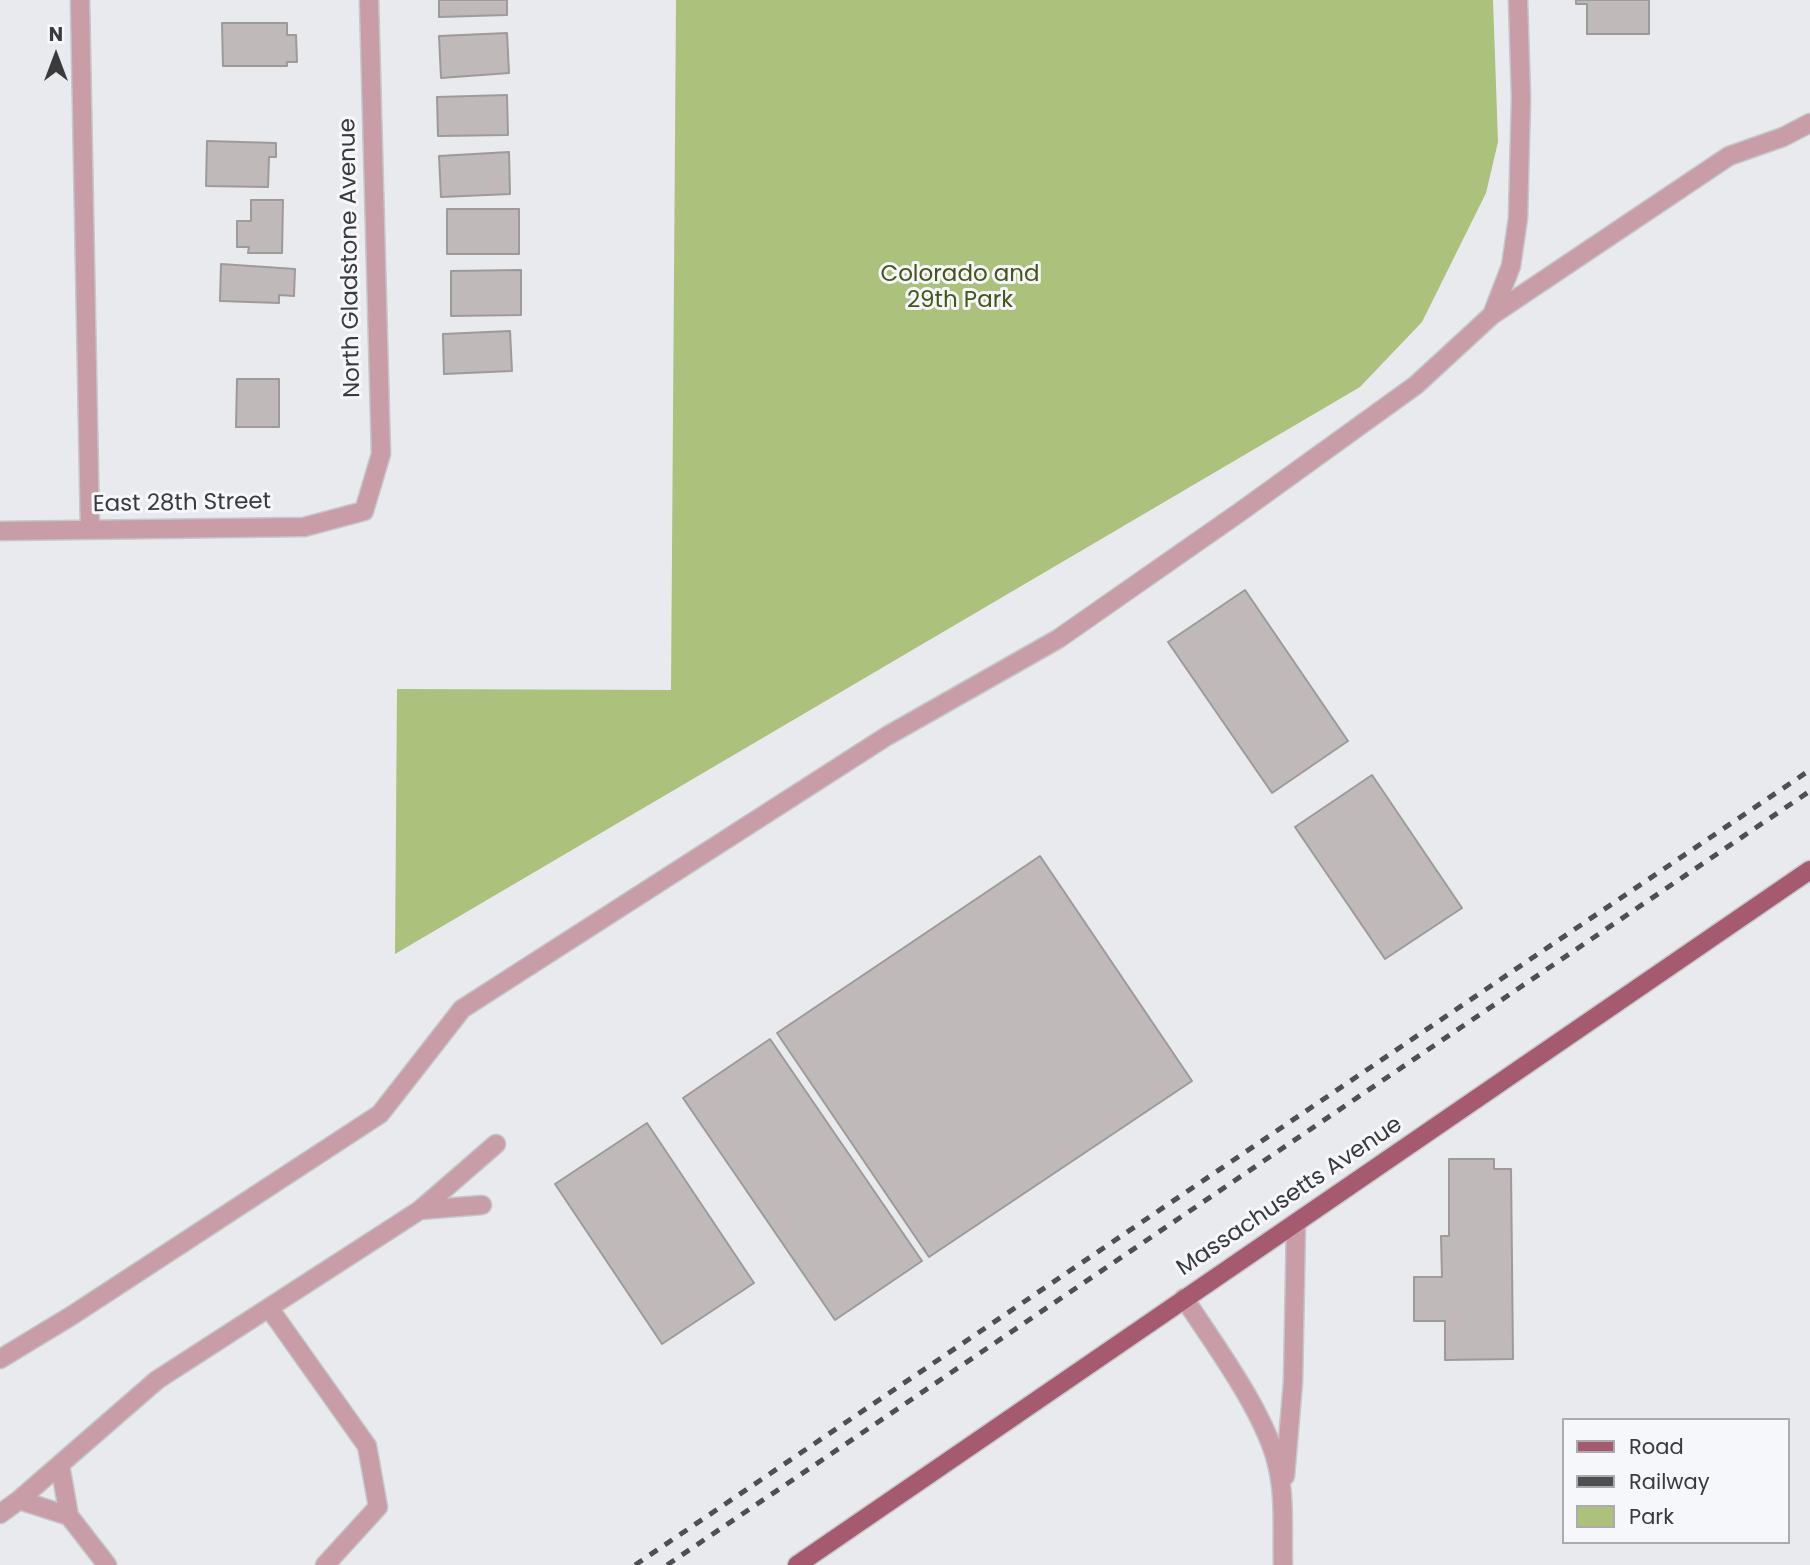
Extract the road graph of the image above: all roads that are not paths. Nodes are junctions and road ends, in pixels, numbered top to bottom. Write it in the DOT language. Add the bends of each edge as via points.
graph roads {
  1 [pos="80,0"];
  2 [pos="369,0"];
  3 [pos="1518,0"];
  4 [pos="1810,123"];
  5 [pos="1492,315"];
  6 [pos="363,511"];
  7 [pos="90,530"];
  8 [pos="0,531"];
  9 [pos="1810,870"];
  10 [pos="496,1144"];
  11 [pos="482,1205"];
  12 [pos="419,1210"];
  13 [pos="1296,1223"];
  14 [pos="1184,1298"];
  15 [pos="269,1308"];
  16 [pos="0,1359"];
  17 [pos="60,1465"];
  18 [pos="19,1500"];
  19 [pos="1282,1504"];
  20 [pos="0,1514"];
  21 [pos="69,1516"];
  22 [pos="107,1565"];
  23 [pos="325,1565"];
  24 [pos="797,1565"];
  25 [pos="1283,1565"];
  1 -- 7 [label="street"];
  2 -- 6 [label="street, North Gladstone Avenue" via="381,454"];
  3 -- 5 [label="street" via="1518,218 1511,266"];
  4 -- 5 [label="street" via="1729,156"];
  5 -- 16 [label="street" via="1416,385 1058,639 887,736 462,1009 380,1114"];
  6 -- 7 [label="street, East 28th Street" via="304,527"];
  7 -- 8 [label="street, East 28th Street"];
  9 -- 13 [label="main road, Massachusetts Avenue"];
  10 -- 12 [label="street"];
  11 -- 12 [label="street"];
  12 -- 15 [label="street"];
  13 -- 14 [label="main road, Massachusetts Avenue"];
  13 -- 19 [label="street" via="1293,1382"];
  14 -- 19 [label="street" via="1261,1423 1278,1467"];
  14 -- 24 [label="main road, Massachusetts Avenue"];
  15 -- 17 [label="street" via="157,1381"];
  15 -- 23 [label="street" via="367,1446 378,1507"];
  17 -- 18 [label="street"];
  17 -- 21 [label="street"];
  18 -- 20 [label="street"];
  18 -- 21 [label="street"];
  19 -- 25 [label="street"];
  21 -- 22 [label="street"];
}
